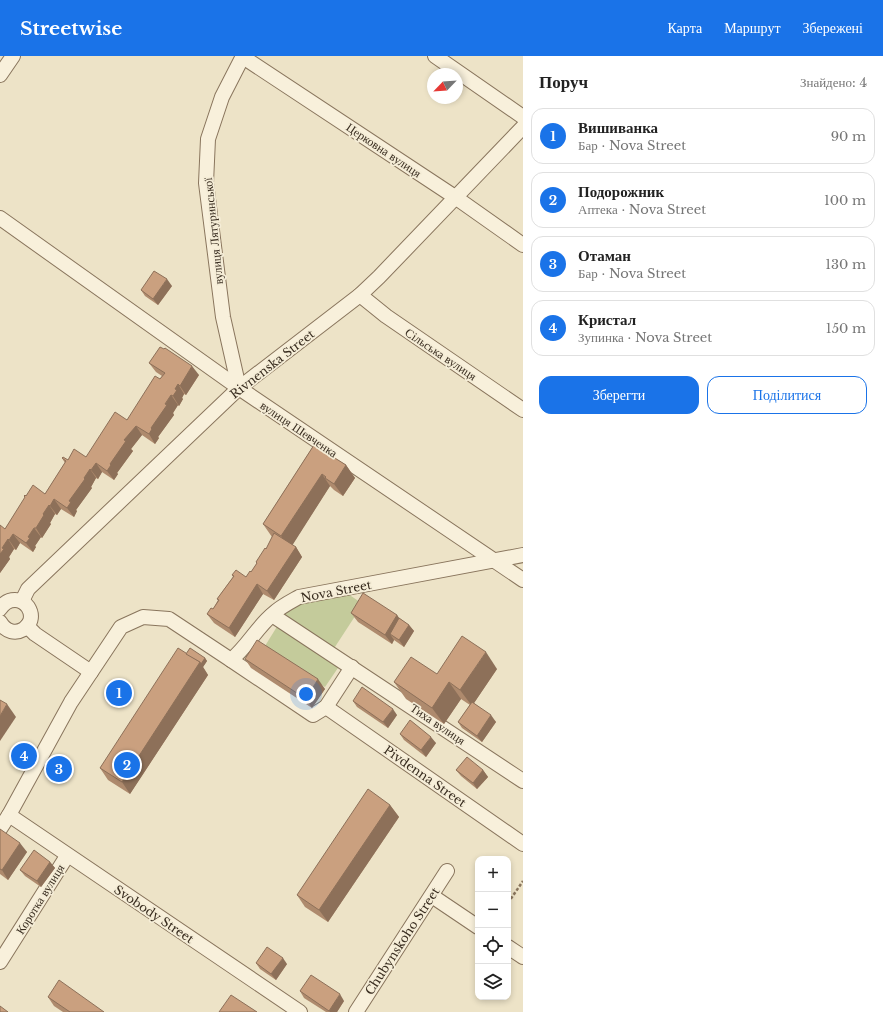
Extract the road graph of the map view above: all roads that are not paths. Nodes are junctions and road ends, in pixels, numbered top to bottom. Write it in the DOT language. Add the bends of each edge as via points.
graph roads {
  1 [pos="13,56"];
  2 [pos="243,56"];
  3 [pos="436,56"];
  4 [pos="0,75"];
  5 [pos="523,117"];
  6 [pos="523,126"];
  7 [pos="455,198"];
  8 [pos="0,218"];
  9 [pos="523,245"];
  10 [pos="360,295"];
  11 [pos="239,388"];
  12 [pos="523,410"];
  13 [pos="523,555"];
  14 [pos="494,560"];
  15 [pos="523,580"];
  16 [pos="22,601"];
  17 [pos="0,609"];
  18 [pos="272,615"];
  19 [pos="0,622"];
  20 [pos="26,626"];
  21 [pos="231,660"];
  22 [pos="352,667"];
  23 [pos="91,672"];
  24 [pos="326,707"];
  25 [pos="523,781"];
  26 [pos="9,816"];
  27 [pos="0,829"];
  28 [pos="523,844"];
  29 [pos="67,856"];
  30 [pos="447,870"];
  31 [pos="432,896"];
  32 [pos="475,925"];
  33 [pos="511,949"];
  34 [pos="523,957"];
  35 [pos="0,962"];
  36 [pos="300,1012"];
  37 [pos="356,1012"];
  1 -- 4 [label="street"];
  2 -- 7 [label="street, Церковна вулиця"];
  2 -- 11 [label="street, вулиця Лятуринської" via="222,98 208,139 206,183 222,317"];
  3 -- 5 [label="street"];
  6 -- 7 [label="street, Rivnenska Street"];
  7 -- 9 [label="street, Церковна вулиця"];
  7 -- 10 [label="street, Rivnenska Street"];
  8 -- 11 [label="street, вулиця Шевченка"];
  10 -- 11 [label="street, Rivnenska Street"];
  10 -- 12 [label="street, Сільська вулиця" via="386,316"];
  11 -- 14 [label="street, вулиця Шевченка"];
  11 -- 16 [label="street, Rivnenska Street" via="28,589"];
  13 -- 14 [label="street, Nova Street"];
  14 -- 15 [label="street, вулиця Шевченка"];
  14 -- 18 [label="street, Nova Street" via="299,597"];
  16 -- 17 [label="street" via="11,600"];
  16 -- 20 [label="street" via="31,614"];
  18 -- 21 [label="street, Nova Street" via="242,651"];
  18 -- 22 [label="street, Тиха вулиця"];
  19 -- 20 [label="street" via="11,632 21,631"];
  20 -- 23 [label="street"];
  21 -- 23 [label="street" via="169,619 143,617 121,627"];
  21 -- 24 [label="street" via="313,715"];
  22 -- 24 [label="street"];
  22 -- 25 [label="street, Тиха вулиця"];
  23 -- 26 [label="street" via="71,702"];
  24 -- 28 [label="street, Pivdenna Street"];
  26 -- 27 [label="street"];
  26 -- 29 [label="street, Svobody Street"];
  29 -- 35 [label="street, Коротка вулиця"];
  29 -- 36 [label="street, Svobody Street"];
  30 -- 31 [label="street, Chubynskoho Street"];
  31 -- 32 [label="street"];
  31 -- 37 [label="street, Chubynskoho Street"];
  33 -- 34 [label="street"];
}
